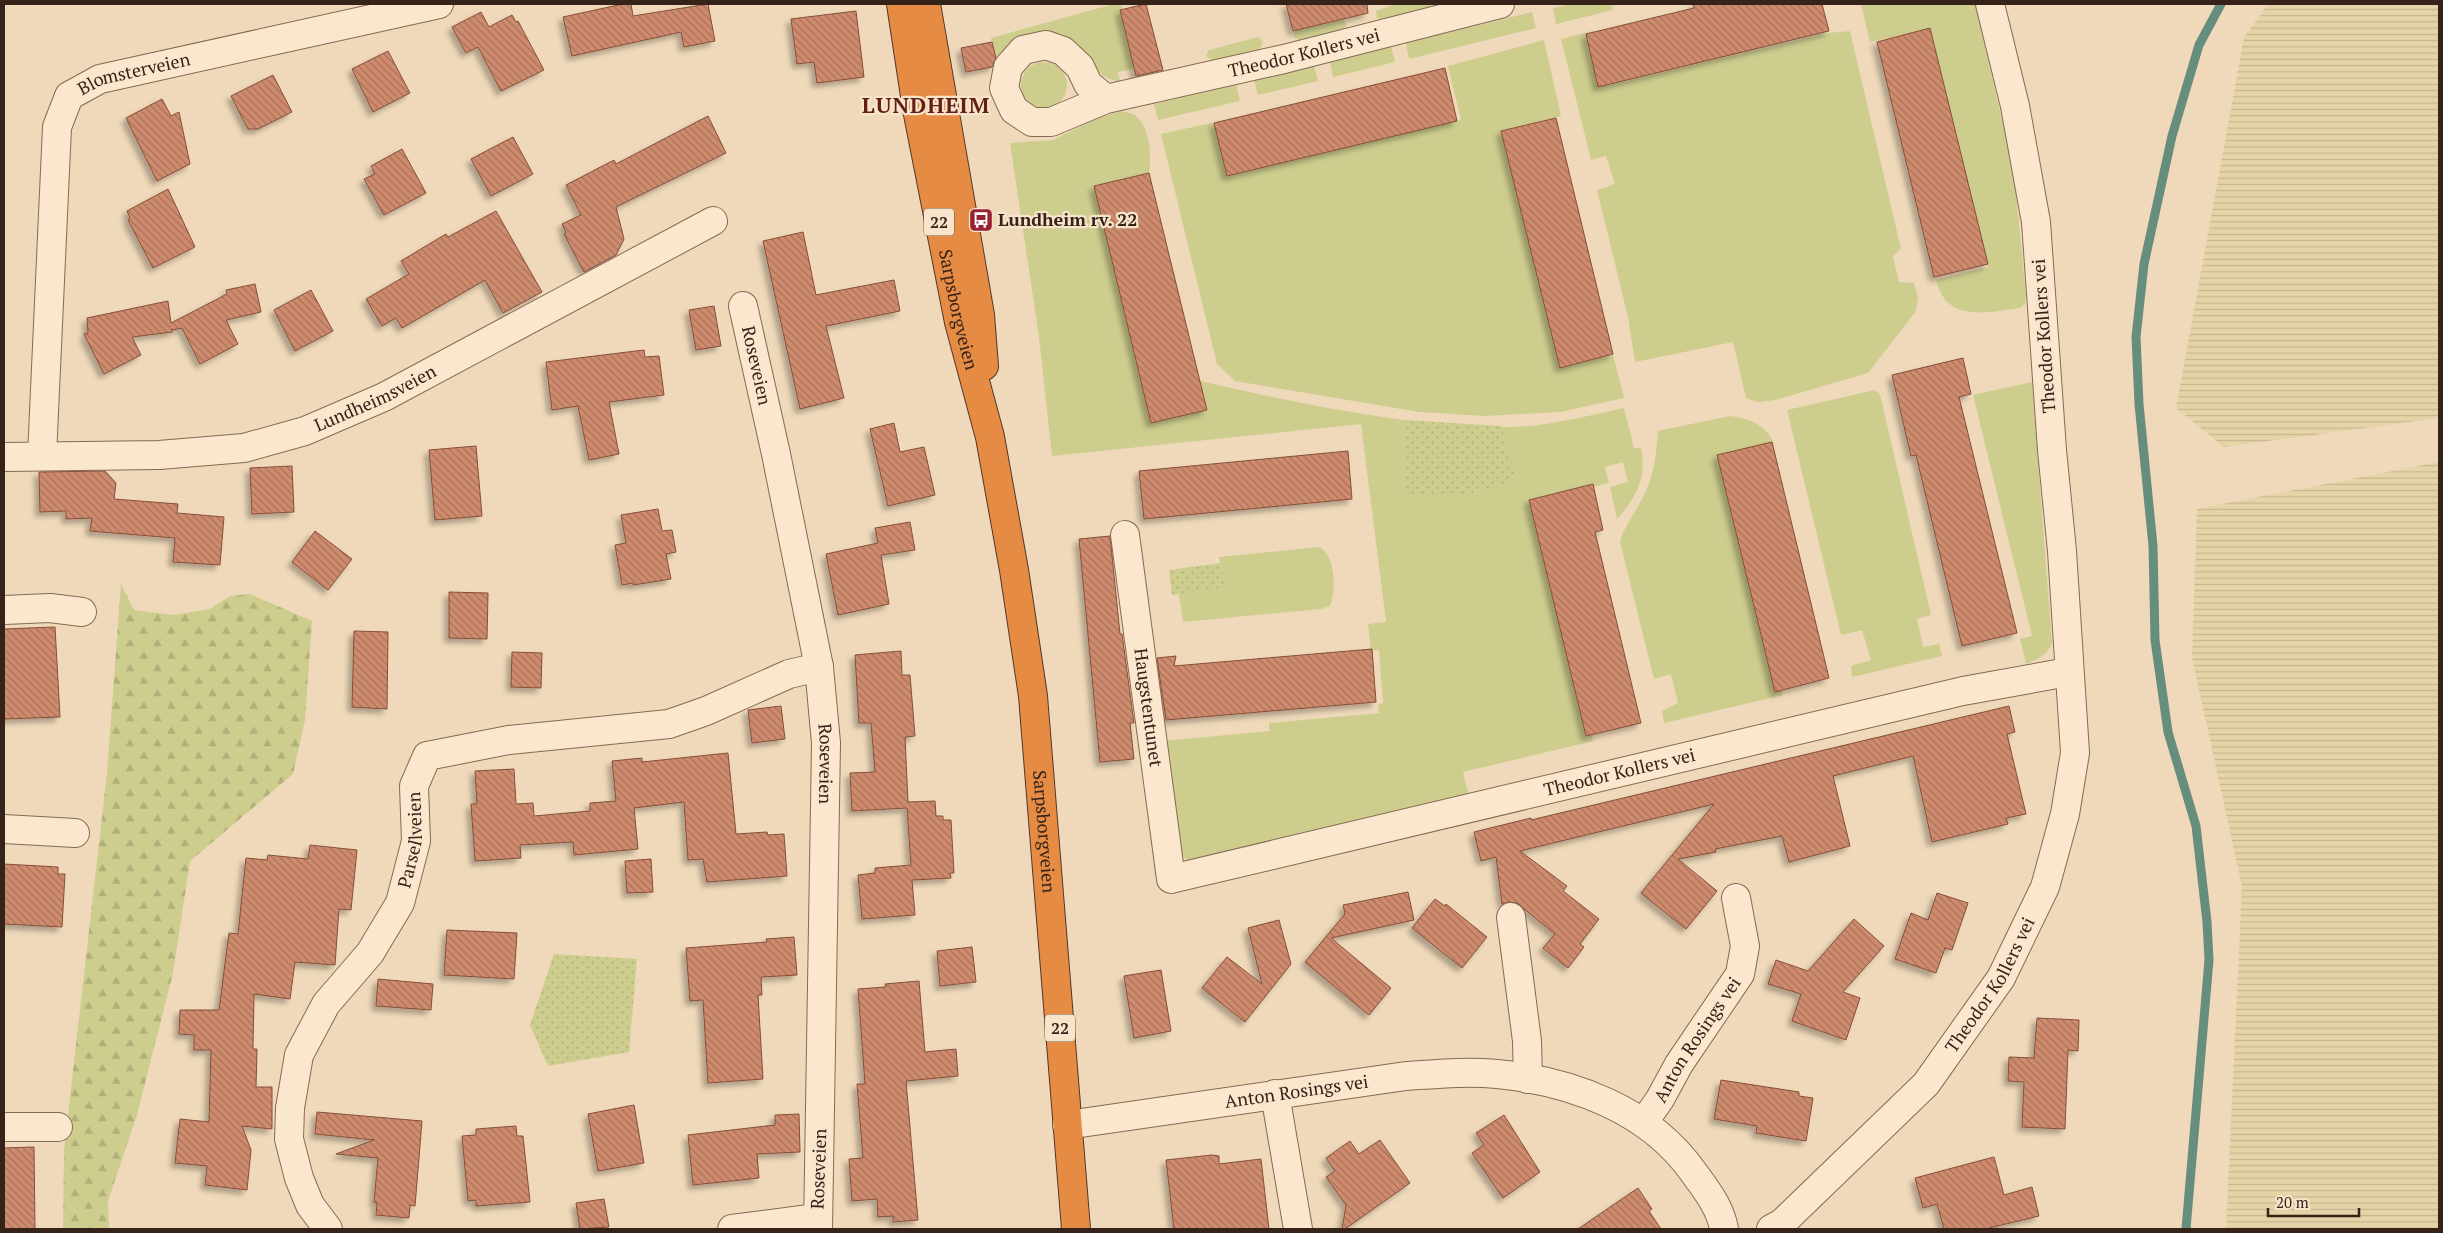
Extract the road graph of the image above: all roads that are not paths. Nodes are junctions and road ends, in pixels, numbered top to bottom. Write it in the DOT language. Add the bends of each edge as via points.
graph roads {
  1 [pos="439,4"];
  2 [pos="901,4"];
  3 [pos="926,4"];
  4 [pos="1500,4"];
  5 [pos="1990,4"];
  6 [pos="1106,98"];
  7 [pos="714,221"];
  8 [pos="742,306"];
  9 [pos="990,437"];
  10 [pos="42,456"];
  11 [pos="4,457"];
  12 [pos="1125,535"];
  13 [pos="4,610"];
  14 [pos="82,612"];
  15 [pos="819,667"];
  16 [pos="2068,672"];
  17 [pos="4,829"];
  18 [pos="74,833"];
  19 [pos="1171,880"];
  20 [pos="1736,898"];
  21 [pos="1511,918"];
  22 [pos="1528,1079"];
  23 [pos="1275,1094"];
  24 [pos="1644,1122"];
  25 [pos="1067,1125"];
  26 [pos="4,1127"];
  27 [pos="58,1127"];
  28 [pos="818,1223"];
  29 [pos="328,1229"];
  30 [pos="732,1229"];
  31 [pos="1076,1229"];
  32 [pos="1298,1229"];
  33 [pos="1724,1229"];
  34 [pos="1771,1229"];
  1 -- 10 [label="street, Blomsterveien" via="100,79 69,96 56,127"];
  2 -- 9 [label="highway, Sarpsborgveien / 22" via="917,109 959,322"];
  3 -- 9 [label="highway, Sarpsborgveien / 22" via="980,315"];
  4 -- 6 [label="street, Theodor Kollers vei" via="1284,59"];
  5 -- 16 [label="street, Theodor Kollers vei" via="2015,106 2036,222 2062,551"];
  7 -- 10 [label="street, Lundheimsveien" via="384,397 304,431 244,448 159,455"];
  8 -- 15 [label="street, Roseveien"];
  9 -- 25 [label="highway, Sarpsborgveien / 22" via="1033,696"];
  10 -- 11 [label="street, Lundheimsveien"];
  12 -- 19 [label="street, Haugstentunet"];
  13 -- 14 [label="street" via="50,608"];
  15 -- 28 [label="street, Roseveien" via="826,743"];
  15 -- 29 [label="street, Parsellveien" via="789,674 706,712 669,724 508,740 427,756 414,786 416,841 400,903 370,953 326,1004 299,1055 290,1108 289,1139 310,1206"];
  16 -- 19 [label="street, Theodor Kollers vei" via="1963,691"];
  16 -- 34 [label="street, Theodor Kollers vei" via="2075,753 2064,814 2045,887 2001,978 1926,1084 1782,1223"];
  17 -- 18 [label="street"];
  20 -- 24 [label="street, Anton Rosings vei" via="1745,946 1740,974"];
  21 -- 22 [label="street"];
  22 -- 23 [label="street, Anton Rosings vei" via="1497,1074 1448,1073"];
  22 -- 24 [label="street, Anton Rosings vei" via="1598,1098"];
  23 -- 25 [label="street, Anton Rosings vei"];
  23 -- 32 [label="street"];
  24 -- 33 [label="street, Anton Rosings vei" via="1670,1143 1689,1166 1715,1201"];
  25 -- 31 [label="highway, Sarpsborgveien / 22"];
  26 -- 27 [label="street"];
  28 -- 30 [label="street"];
}
